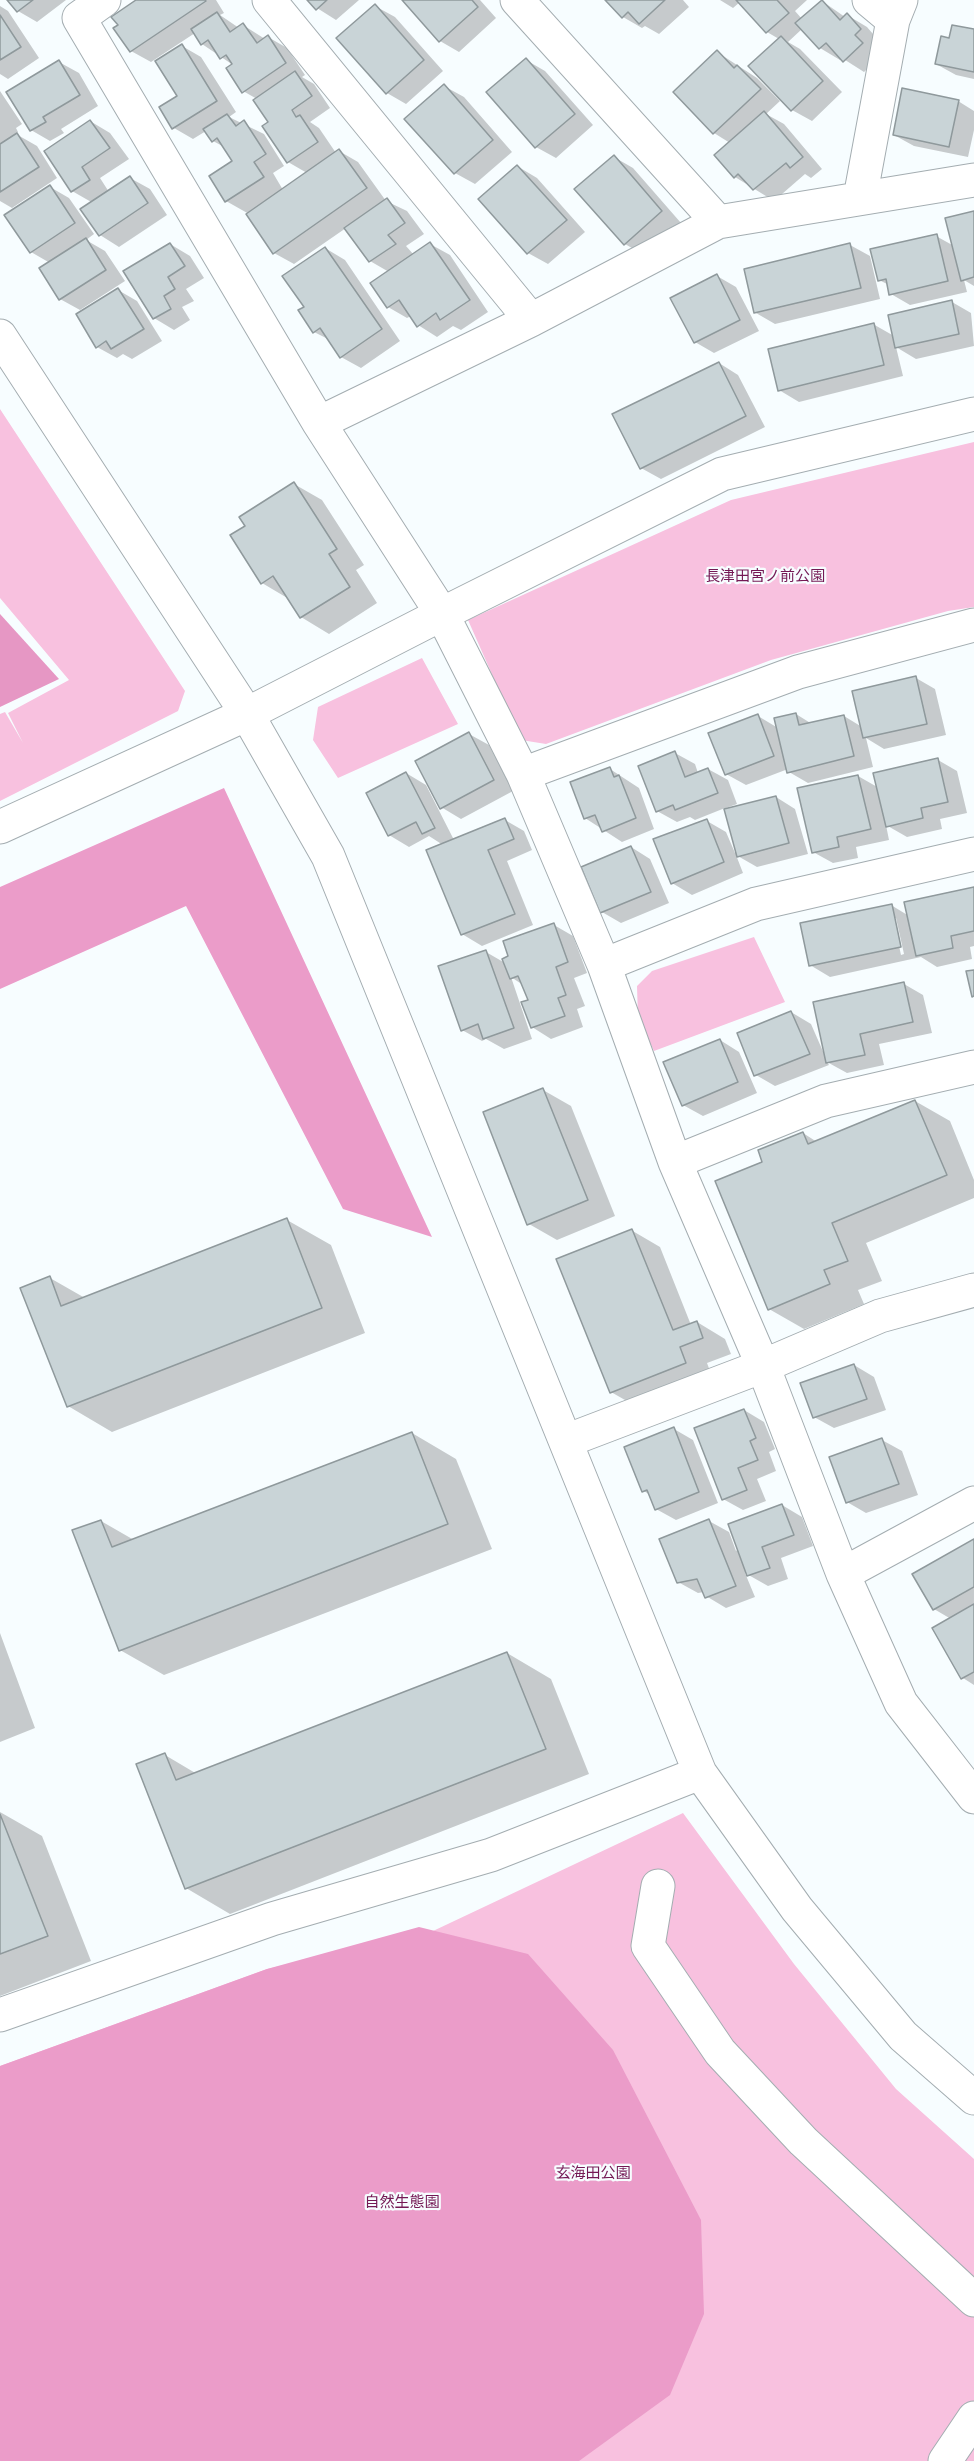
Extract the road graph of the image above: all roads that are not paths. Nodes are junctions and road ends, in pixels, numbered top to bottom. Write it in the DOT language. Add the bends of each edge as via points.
graph roads {
  1 [pos="104,0"];
  2 [pos="269,0"];
  3 [pos="517,0"];
  4 [pos="888,6"];
  5 [pos="974,180"];
  6 [pos="860,198"];
  7 [pos="718,222"];
  8 [pos="531,320"];
  9 [pos="0,336"];
  10 [pos="974,414"];
  11 [pos="319,423"];
  12 [pos="442,614"];
  13 [pos="974,625"];
  14 [pos="247,714"];
  15 [pos="522,774"];
  16 [pos="0,827"];
  17 [pos="974,854"];
  18 [pos="604,965"];
  19 [pos="974,1067"];
  20 [pos="675,1162"];
  21 [pos="974,1290"];
  22 [pos="763,1366"];
  23 [pos="566,1441"];
  24 [pos="974,1503"];
  25 [pos="843,1574"];
  26 [pos="700,1773"];
  27 [pos="974,1797"];
  28 [pos="658,1886"];
  29 [pos="0,2015"];
  30 [pos="974,2098"];
  31 [pos="974,2300"];
  32 [pos="974,2418"];
  33 [pos="945,2461"];
  1 -- 11 [label="street" via="80,18"];
  2 -- 8 [label="street"];
  3 -- 7 [label="street"];
  4 -- 6 [label="street"];
  5 -- 6 [label="street"];
  6 -- 7 [label="street"];
  7 -- 8 [label="street"];
  8 -- 11 [label="street"];
  9 -- 14 [label="street"];
  10 -- 12 [label="street" via="722,474"];
  11 -- 12 [label="street"];
  12 -- 14 [label="street"];
  12 -- 15 [label="street"];
  13 -- 15 [label="street" via="798,672"];
  14 -- 16 [label="street"];
  14 -- 23 [label="street" via="328,856"];
  15 -- 18 [label="street"];
  17 -- 18 [label="street" via="756,904"];
  18 -- 20 [label="street"];
  19 -- 20 [label="street" via="826,1101"];
  20 -- 22 [label="street"];
  21 -- 22 [label="street" via="880,1316"];
  22 -- 23 [label="street"];
  22 -- 25 [label="street"];
  23 -- 26 [label="street"];
  24 -- 25 [label="street"];
  25 -- 27 [label="street" via="902,1703"];
  26 -- 29 [label="street" via="491,1855 272,1919"];
  26 -- 30 [label="street" via="827,1946 903,2036"];
  28 -- 31 [label="street" via="648,1946 720,2052 803,2141"];
  32 -- 33 [label="street"];
}
